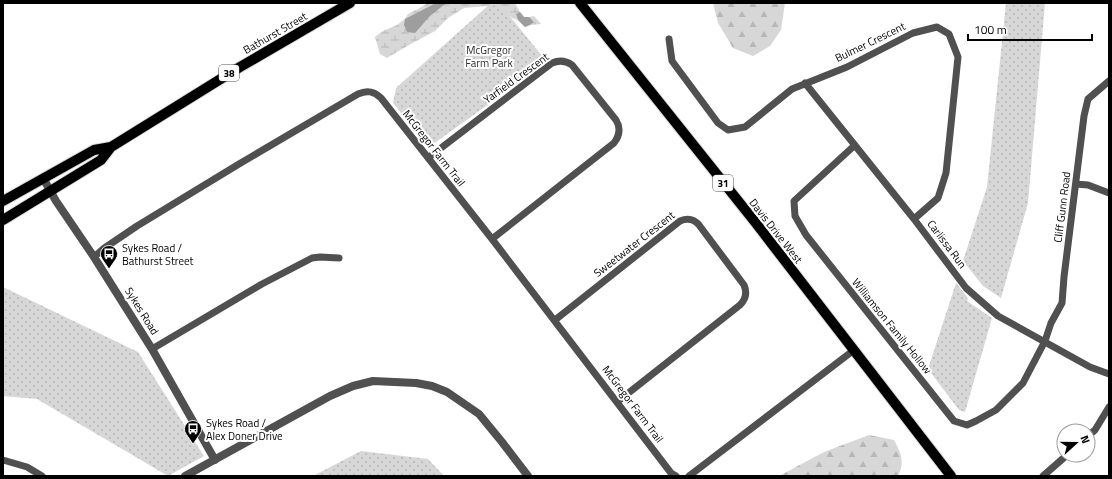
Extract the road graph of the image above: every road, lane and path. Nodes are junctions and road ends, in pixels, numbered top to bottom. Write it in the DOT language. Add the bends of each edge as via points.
graph roads {
  1 [pos="350,3"];
  2 [pos="580,3"];
  3 [pos="669,39"];
  4 [pos="1109,81"];
  5 [pos="805,83"];
  6 [pos="855,145"];
  7 [pos="110,147"];
  8 [pos="428,158"];
  9 [pos="43,178"];
  10 [pos="1076,184"];
  11 [pos="50,191"];
  12 [pos="1109,193"];
  13 [pos="3,201"];
  14 [pos="914,219"];
  15 [pos="3,220"];
  16 [pos="492,238"];
  17 [pos="94,257"];
  18 [pos="339,258"];
  19 [pos="554,320"];
  20 [pos="1045,341"];
  21 [pos="152,348"];
  22 [pos="854,350"];
  23 [pos="1109,374"];
  24 [pos="618,402"];
  25 [pos="1109,407"];
  26 [pos="1096,428"];
  27 [pos="3,460"];
  28 [pos="215,460"];
  29 [pos="1058,463"];
  30 [pos="42,476"];
  31 [pos="185,476"];
  32 [pos="528,476"];
  33 [pos="676,476"];
  34 [pos="688,476"];
  35 [pos="951,476"];
  36 [pos="1043,476"];
  1 -- 7 [label="main road, Bathurst Street / 38"];
  2 -- 22 [label="main road, Davis Drive West / 31"];
  3 -- 5 [label="street, Bulmer Crescent" via="672,61 718,123 728,130 744,127 792,89"];
  4 -- 10 [label="street, Cliff Gunn Road" via="1088,99"];
  5 -- 6 [label="street, Carlissa Run"];
  5 -- 14 [label="street, Bulmer Crescent" via="853,65 913,33 937,27 949,34 958,57 946,173 938,198"];
  6 -- 14 [label="street, Carlissa Run"];
  6 -- 20 [label="street, Williamson Family Hollow" via="794,201 796,216 806,235 954,421 967,425 996,410 1023,383"];
  7 -- 9 [label="main road, Bathurst Street / 38" via="94,150"];
  7 -- 11 [label="main road, Bathurst Street / 38" via="101,160"];
  8 -- 16 [label="street, McGregor Farm Trail"];
  8 -- 16 [label="street, Yarfield Crescent" via="552,63 566,61 572,65 617,122 619,134 616,141"];
  8 -- 17 [label="street, McGregor Farm Trail" via="380,97 373,92 362,92 137,226"];
  9 -- 11 [label="street, Sykes Road"];
  9 -- 13 [label="main road, Bathurst Street / 38"];
  10 -- 12 [label="street" via="1088,185"];
  10 -- 20 [label="street, Cliff Gunn Road" via="1062,304"];
  11 -- 15 [label="main road, Bathurst Street / 38"];
  11 -- 17 [label="street, Sykes Road"];
  14 -- 20 [label="street, Carlissa Run" via="966,288 998,316"];
  16 -- 19 [label="street, McGregor Farm Trail"];
  17 -- 21 [label="street, Sykes Road"];
  18 -- 21 [label="street" via="312,258"];
  19 -- 24 [label="street, McGregor Farm Trail"];
  19 -- 24 [label="street, Sweetwater Crescent" via="680,221 691,220 699,225 744,285 744,299"];
  20 -- 23 [label="street, Carlissa Run" via="1090,367"];
  21 -- 28 [label="street, Sykes Road"];
  22 -- 34 [label="street"];
  22 -- 35 [label="main road, Davis Drive West / 31"];
  24 -- 33 [label="street, McGregor Farm Trail" via="671,473"];
  25 -- 26 [label="street"];
  27 -- 30 [label="street" via="27,467"];
  28 -- 31 [label="street"];
  28 -- 32 [label="street" via="330,396 373,381 394,381 432,386 447,392 479,414"];
  29 -- 36 [label="street"];
}
